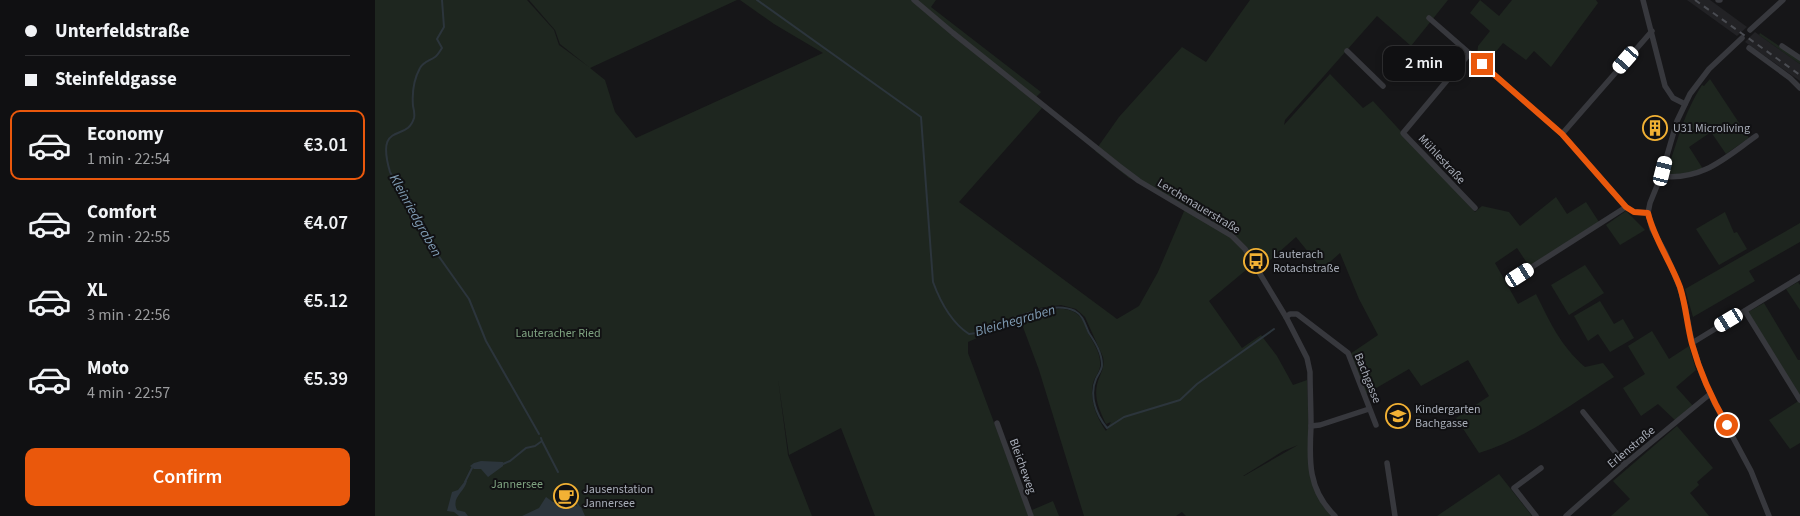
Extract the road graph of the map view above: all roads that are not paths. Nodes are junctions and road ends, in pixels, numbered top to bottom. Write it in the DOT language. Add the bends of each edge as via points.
graph roads {
  1 [pos="914,0"];
  2 [pos="1643,0"];
  3 [pos="1783,0"];
  4 [pos="1429,18"];
  5 [pos="1750,30"];
  6 [pos="1652,31"];
  7 [pos="1742,38"];
  8 [pos="1782,46"];
  9 [pos="1749,48"];
  10 [pos="1347,51"];
  11 [pos="1470,54"];
  12 [pos="1800,58"];
  13 [pos="1383,86"];
  14 [pos="1800,88"];
  15 [pos="1685,104"];
  16 [pos="1562,134"];
  17 [pos="1756,136"];
  18 [pos="1661,176"];
  19 [pos="1626,207"];
  20 [pos="1475,208"];
  21 [pos="1648,213"];
  22 [pos="1800,278"];
  23 [pos="1510,281"];
  24 [pos="1745,311"];
  25 [pos="1286,317"];
  26 [pos="1692,343"];
  27 [pos="1710,394"];
  28 [pos="1800,400"];
  29 [pos="1369,408"];
  30 [pos="1583,412"];
  31 [pos="997,423"];
  32 [pos="1376,425"];
  33 [pos="1311,426"];
  34 [pos="1387,462"];
  35 [pos="1625,464"];
  36 [pos="1541,468"];
  37 [pos="1767,513"];
  38 [pos="1031,516"];
  39 [pos="1335,516"];
  40 [pos="1395,516"];
  41 [pos="1536,516"];
  42 [pos="1566,516"];
  43 [pos="1760,516"];
  1 -- 25 [label="street, Lerchenauerstraße" via="1139,181 1232,236 1245,249"];
  2 -- 6 [label="street"];
  3 -- 5 [label="street"];
  4 -- 11 [label="street"];
  6 -- 15 [label="street" via="1665,86 1673,98"];
  6 -- 16 [label="street"];
  7 -- 15 [label="street" via="1705,74"];
  8 -- 12 [label="street"];
  9 -- 14 [label="street"];
  10 -- 13 [label="street"];
  11 -- 16 [label="street"];
  11 -- 20 [label="street, Mühlestraße" via="1403,132"];
  15 -- 18 [label="street"];
  16 -- 19 [label="street"];
  17 -- 18 [label="street" via="1701,173 1672,178"];
  18 -- 21 [label="street"];
  19 -- 21 [label="street" via="1634,212"];
  19 -- 23 [label="street"];
  21 -- 26 [label="street" via="1652,229 1680,288"];
  22 -- 24 [label="street"];
  24 -- 26 [label="street"];
  24 -- 28 [label="street"];
  25 -- 29 [label="street, Bachgasse" via="1297,314 1348,353"];
  25 -- 33 [label="street, Lerchenauerstraße" via="1307,358"];
  26 -- 27 [label="street"];
  27 -- 35 [label="street, Erlenstraße"];
  27 -- 37 [label="street" via="1751,471"];
  29 -- 32 [label="street, Bachgasse"];
  29 -- 33 [label="street"];
  30 -- 35 [label="street"];
  31 -- 38 [label="street, Bleicheweg"];
  33 -- 39 [label="street, Lerchenauerstraße" via="1311,474 1322,501"];
  34 -- 40 [label="street"];
  35 -- 42 [label="street, Erlenstraße"];
  36 -- 41 [label="street" via="1514,488"];
  37 -- 43 [label="street"];
}
